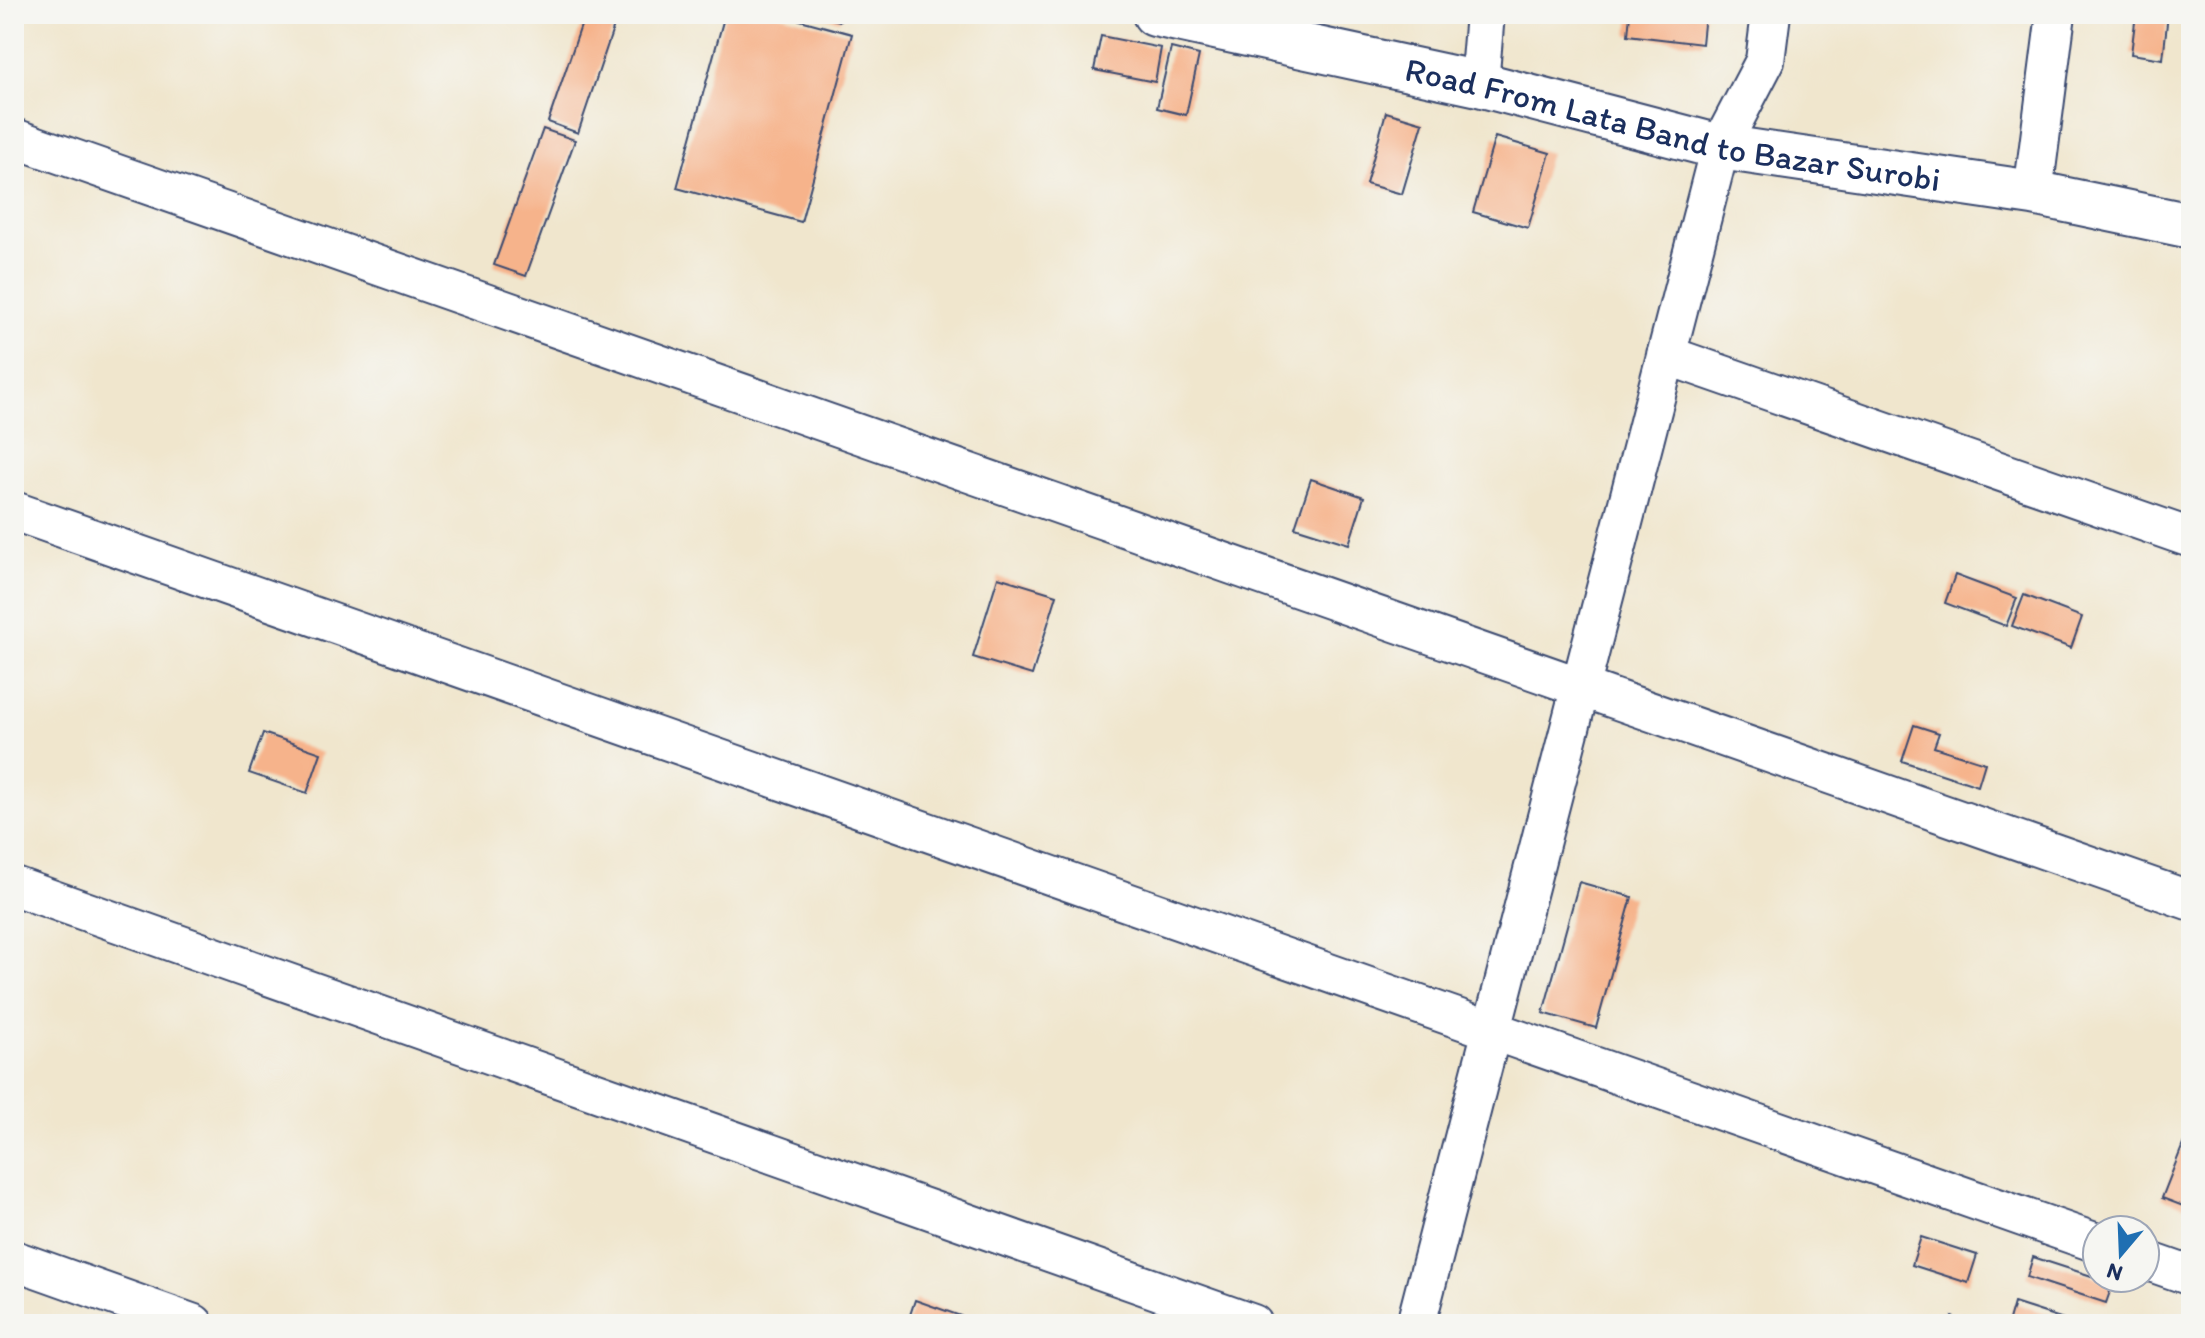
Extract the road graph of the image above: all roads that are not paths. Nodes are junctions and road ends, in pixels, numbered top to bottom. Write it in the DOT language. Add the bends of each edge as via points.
graph roads {
  1 [pos="1485,14"];
  2 [pos="1771,14"];
  3 [pos="2056,14"];
  4 [pos="1175,16"];
  5 [pos="1479,84"];
  6 [pos="14,138"];
  7 [pos="1720,147"];
  8 [pos="2033,193"];
  9 [pos="2191,226"];
  10 [pos="1666,355"];
  11 [pos="14,511"];
  12 [pos="2191,538"];
  13 [pos="1580,687"];
  14 [pos="14,886"];
  15 [pos="2191,901"];
  16 [pos="1491,1031"];
  17 [pos="2081,1237"];
  18 [pos="14,1260"];
  19 [pos="2161,1266"];
  20 [pos="2191,1276"];
  21 [pos="194,1324"];
  22 [pos="1253,1324"];
  23 [pos="1416,1324"];
  1 -- 5 [label="street"];
  2 -- 7 [label="street" via="1765,61"];
  3 -- 8 [label="street"];
  4 -- 5 [label="main road, Road From Lata Band to Bazar Surobi"];
  5 -- 7 [label="main road, Road From Lata Band to Bazar Surobi"];
  6 -- 13 [label="street"];
  7 -- 8 [label="main road, Road From Lata Band to Bazar Surobi"];
  7 -- 10 [label="street"];
  8 -- 9 [label="main road, Road From Lata Band to Bazar Surobi"];
  10 -- 12 [label="street"];
  10 -- 13 [label="street"];
  11 -- 16 [label="street"];
  13 -- 15 [label="street"];
  13 -- 16 [label="street"];
  14 -- 22 [label="street"];
  16 -- 17 [label="street"];
  16 -- 23 [label="street"];
  18 -- 21 [label="street"];
  19 -- 20 [label="street"];
}
